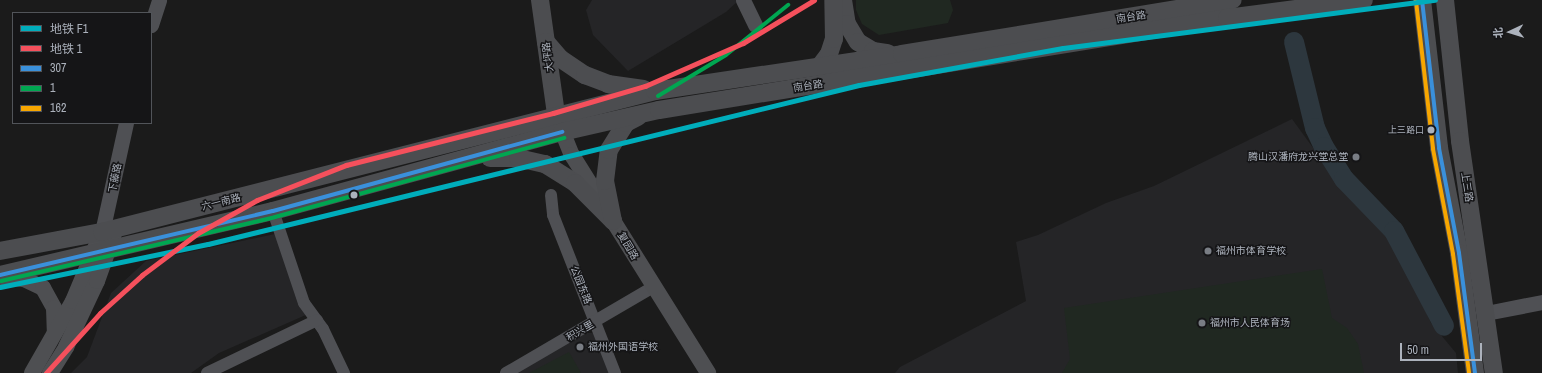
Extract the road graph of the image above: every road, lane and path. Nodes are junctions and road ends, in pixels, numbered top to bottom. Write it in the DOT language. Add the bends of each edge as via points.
graph roads {
  1 [pos="159,0"];
  2 [pos="540,0"];
  3 [pos="743,0"];
  4 [pos="833,0"];
  5 [pos="843,0"];
  6 [pos="1233,0"];
  7 [pos="1364,0"];
  8 [pos="1422,0"];
  9 [pos="1445,0"];
  10 [pos="152,23"];
  11 [pos="755,25"];
  12 [pos="546,42"];
  13 [pos="902,54"];
  14 [pos="820,66"];
  15 [pos="655,91"];
  16 [pos="556,114"];
  17 [pos="642,114"];
  18 [pos="126,124"];
  19 [pos="562,132"];
  20 [pos="467,158"];
  21 [pos="551,195"];
  22 [pos="273,210"];
  23 [pos="613,221"];
  24 [pos="109,230"];
  25 [pos="0,251"];
  26 [pos="100,252"];
  27 [pos="0,276"];
  28 [pos="653,287"];
  29 [pos="1542,302"];
  30 [pos="1486,313"];
  31 [pos="316,320"];
  32 [pos="595,322"];
  33 [pos="55,334"];
  34 [pos="32,373"];
  35 [pos="50,373"];
  36 [pos="207,373"];
  37 [pos="344,373"];
  38 [pos="506,373"];
  39 [pos="616,373"];
  40 [pos="708,373"];
  41 [pos="1475,373"];
  42 [pos="1494,373"];
  1 -- 10 [label="street"];
  2 -- 12 [label="main road, 大坪路"];
  3 -- 11 [label="street"];
  4 -- 14 [label="main road" via="834,39 829,54"];
  5 -- 13 [label="main road" via="847,24 858,42 873,51"];
  6 -- 13 [label="main road, 南台路"];
  7 -- 17 [label="main road, 南台路" via="1227,18"];
  8 -- 41 [label="main road, 上三路" via="1439,148 1459,253"];
  9 -- 30 [label="main road, 上三路" via="1460,141"];
  12 -- 15 [label="main road" via="561,59 585,75 608,84"];
  12 -- 16 [label="main road, 大坪路"];
  13 -- 14 [label="main road, 南台路"];
  14 -- 15 [label="main road, 南台路"];
  15 -- 16 [label="main road, 南台路"];
  16 -- 19 [label="main road, 复园路"];
  16 -- 24 [label="main road, 六一南路"];
  17 -- 19 [label="main road, 南台路"];
  17 -- 23 [label="main road" via="626,124 609,150 605,181"];
  18 -- 24 [label="street, 下藤路"];
  19 -- 20 [label="main road, 六一南路"];
  19 -- 23 [label="main road, 复园路" via="572,155"];
  20 -- 22 [label="main road, 六一南路"];
  20 -- 23 [label="main road" via="518,158 545,164 575,183"];
  21 -- 32 [label="street, 公园东路" via="553,215"];
  22 -- 26 [label="main road, 六一南路"];
  22 -- 31 [label="street" via="304,303"];
  23 -- 28 [label="main road, 复园路"];
  24 -- 25 [label="main road, 六一南路"];
  24 -- 26 [label="main road"];
  26 -- 27 [label="main road, 六一南路"];
  26 -- 33 [label="main road"];
  26 -- 35 [label="main road" via="78,320"];
  27 -- 33 [label="main road" via="24,279 42,288 54,308"];
  28 -- 32 [label="street, 积兴里"];
  28 -- 40 [label="main road, 复园路"];
  29 -- 30 [label="street"];
  30 -- 42 [label="main road, 上三路"];
  31 -- 36 [label="street"];
  31 -- 37 [label="street"];
  32 -- 38 [label="street, 积兴里"];
  32 -- 39 [label="street, 公园东路"];
  33 -- 34 [label="main road"];
}
